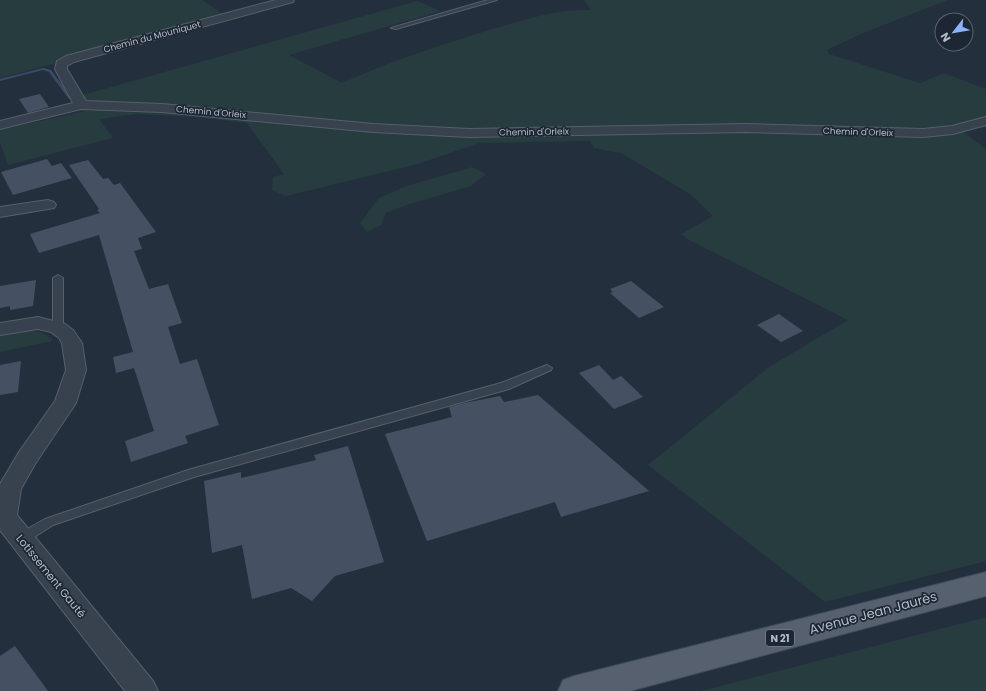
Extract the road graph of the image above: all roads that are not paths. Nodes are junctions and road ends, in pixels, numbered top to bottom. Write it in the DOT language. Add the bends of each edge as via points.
graph roads {
  1 [pos="288,0"];
  2 [pos="494,0"];
  3 [pos="394,28"];
  4 [pos="81,106"];
  5 [pos="986,121"];
  6 [pos="0,125"];
  7 [pos="48,205"];
  8 [pos="0,212"];
  9 [pos="58,278"];
  10 [pos="58,328"];
  11 [pos="0,329"];
  12 [pos="547,368"];
  13 [pos="21,539"];
  14 [pos="986,584"];
  15 [pos="143,691"];
  16 [pos="574,691"];
  1 -- 4 [label="street, Chemin du Mouniquet" via="70,59 61,64 60,69"];
  2 -- 3 [label="lane"];
  4 -- 5 [label="street, Chemin d'Orleix" via="170,109 373,128 469,133 746,128 890,134 953,130"];
  4 -- 6 [label="street, Chemin d'Orleix"];
  7 -- 8 [label="street"];
  9 -- 10 [label="lane"];
  10 -- 11 [label="street" via="38,323"];
  10 -- 13 [label="street, Lotissement Gauté" via="72,343 76,370 65,403 9,489 4,517"];
  12 -- 13 [label="lane" via="505,386 192,473 49,522"];
  13 -- 15 [label="street, Lotissement Gauté"];
  14 -- 16 [label="main road, Avenue Jean Jaurès / N 21"];
}
